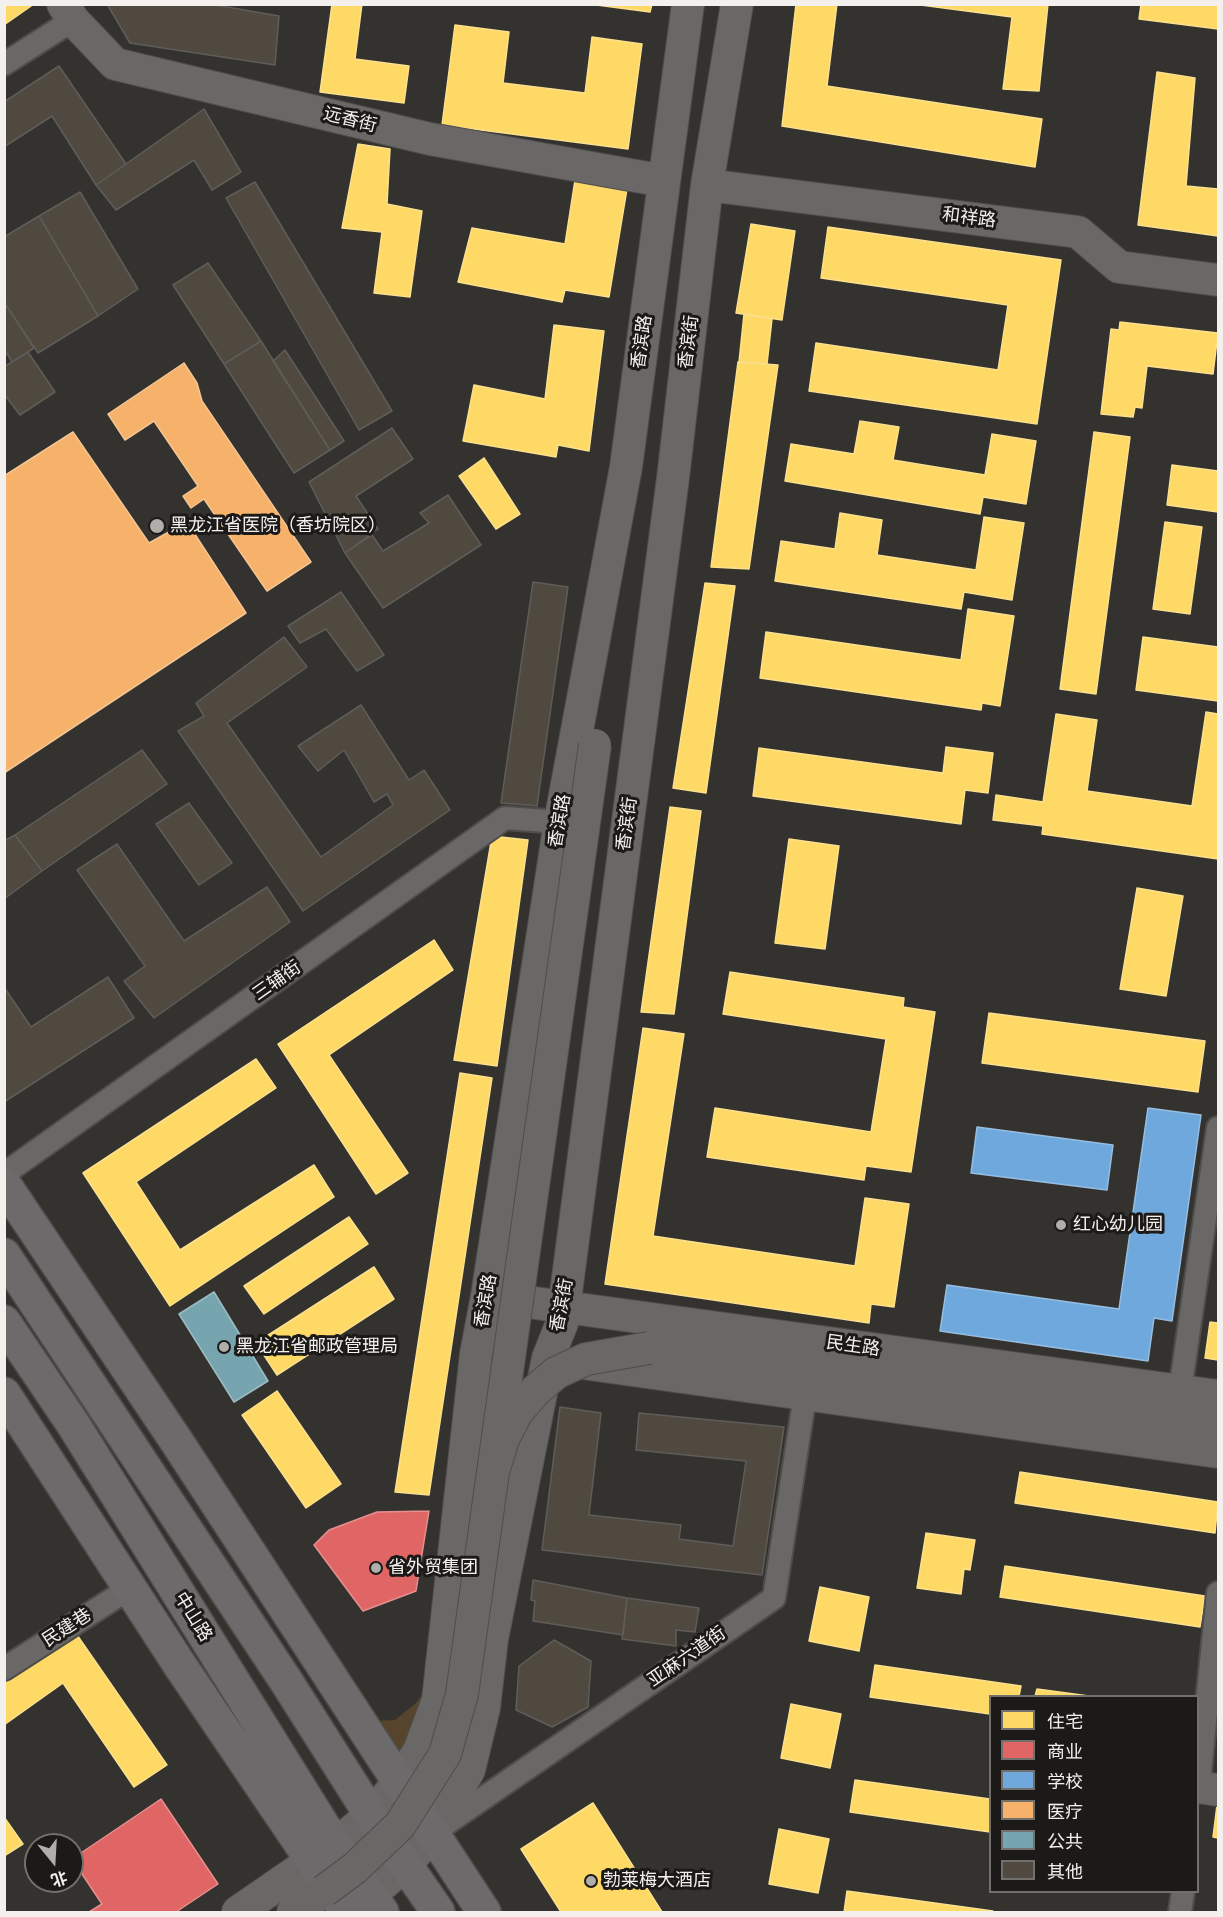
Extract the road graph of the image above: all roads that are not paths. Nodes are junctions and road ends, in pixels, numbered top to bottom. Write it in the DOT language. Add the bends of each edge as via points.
graph roads {
  1 [pos="688,4"];
  2 [pos="737,4"];
  3 [pos="68,12"];
  4 [pos="4,64"];
  5 [pos="664,181"];
  6 [pos="707,185"];
  7 [pos="1218,280"];
  8 [pos="626,466"];
  9 [pos="560,822"];
  10 [pos="1218,1128"];
  11 [pos="4,1174"];
  12 [pos="4,1184"];
  13 [pos="4,1255"];
  14 [pos="487,1296"];
  15 [pos="564,1306"];
  16 [pos="4,1322"];
  17 [pos="548,1358"];
  18 [pos="1180,1391"];
  19 [pos="4,1394"];
  20 [pos="805,1395"];
  21 [pos="1218,1396"];
  22 [pos="73,1424"];
  23 [pos="117,1425"];
  24 [pos="1218,1427"];
  25 [pos="177,1442"];
  26 [pos="1218,1452"];
  27 [pos="493,1472"];
  28 [pos="80,1510"];
  29 [pos="182,1523"];
  30 [pos="130,1588"];
  31 [pos="1218,1593"];
  32 [pos="4,1669"];
  33 [pos="399,1782"];
  34 [pos="1205,1790"];
  35 [pos="370,1815"];
  36 [pos="433,1834"];
  37 [pos="324,1853"];
  38 [pos="405,1865"];
  39 [pos="1183,1893"];
  40 [pos="357,1909"];
  41 [pos="238,1912"];
  42 [pos="293,1912"];
  43 [pos="438,1912"];
  44 [pos="484,1912"];
  45 [pos="1180,1912"];
  1 -- 5 [label="main road, 香滨路"];
  2 -- 6 [label="main road, 香滨街"];
  3 -- 4 [label="street"];
  3 -- 5 [label="main road, 远香街" via="115,64 430,140"];
  5 -- 8 [label="main road, 香滨路"];
  6 -- 7 [label="main road, 和祥路" via="1078,232 1119,267"];
  6 -- 15 [label="main road, 香滨街" via="673,478"];
  8 -- 9 [label="main road, 香滨路"];
  8 -- 27 [label="main road, bridge" via="595,745"];
  9 -- 11 [label="street, 三辅街" via="505,818"];
  9 -- 14 [label="main road, 香滨路"];
  10 -- 18 [label="street"];
  12 -- 25 [label="main road"];
  13 -- 23 [label="main road"];
  14 -- 15 [label="main road, 民生路"];
  14 -- 33 [label="main road, 香滨路" via="476,1354 438,1700 419,1751"];
  15 -- 17 [label="main road, 香滨街" via="562,1323"];
  15 -- 18 [label="main road, 民生路"];
  16 -- 22 [label="main road, 中山路"];
  17 -- 20 [label="main road"];
  17 -- 36 [label="main road, 香滨街" via="492,1639 484,1708 469,1770"];
  18 -- 21 [label="main road, 民生路"];
  19 -- 28 [label="main road, 中山路"];
  20 -- 26 [label="main road"];
  20 -- 36 [label="street, 亚麻六道街" via="774,1598"];
  22 -- 28 [label="main road"];
  22 -- 37 [label="main road, 中山路"];
  23 -- 25 [label="main road" via="142,1436"];
  23 -- 29 [label="main road"];
  24 -- 27 [label="main road, bridge" via="649,1348 586,1359 556,1373 517,1412"];
  25 -- 29 [label="main road" via="173,1474"];
  25 -- 33 [label="main road"];
  27 -- 42 [label="main road, bridge" via="462,1694 445,1754 400,1825 355,1868"];
  28 -- 30 [label="main road, 中山路"];
  29 -- 35 [label="main road"];
  30 -- 32 [label="street, 民建巷"];
  30 -- 37 [label="main road, 中山路"];
  31 -- 34 [label="street"];
  33 -- 35 [label="main road, 香滨路"];
  33 -- 36 [label="main road"];
  35 -- 37 [label="main road, 香滨路"];
  35 -- 38 [label="main road"];
  36 -- 38 [label="main road, 香滨街"];
  36 -- 44 [label="main road"];
  37 -- 40 [label="main road, 中山路"];
  37 -- 41 [label="main road, 香滨路"];
  38 -- 40 [label="main road, 香滨街"];
  38 -- 43 [label="main road"];
  39 -- 45 [label="street"];
}
